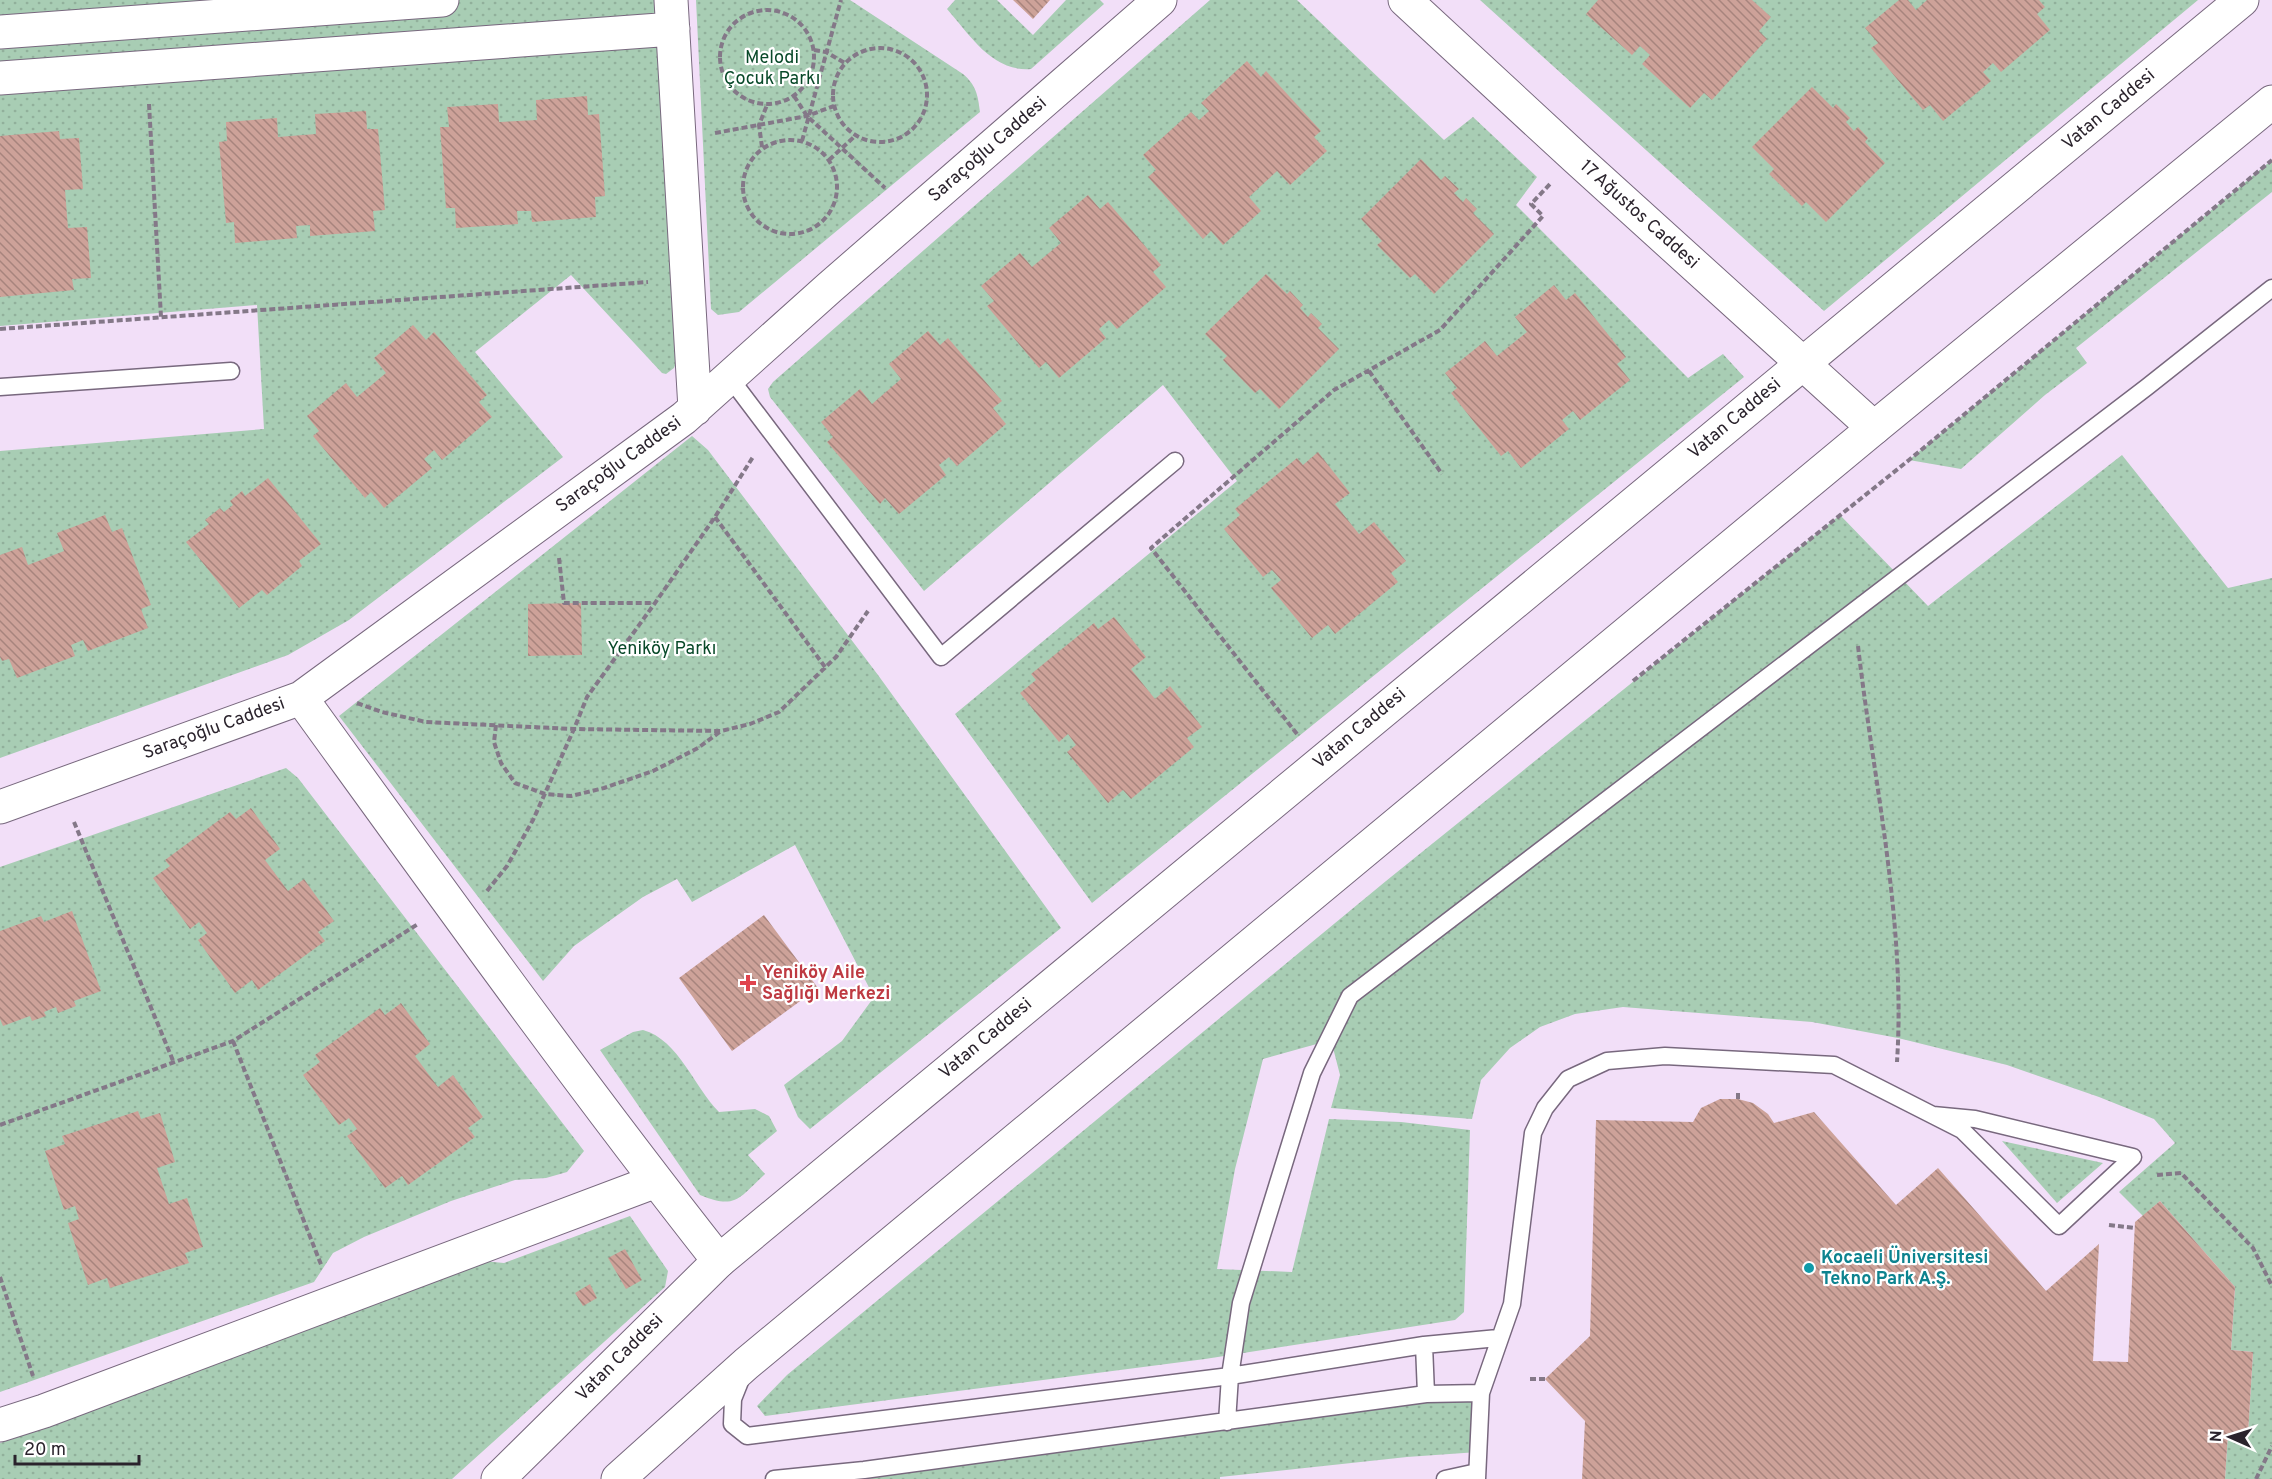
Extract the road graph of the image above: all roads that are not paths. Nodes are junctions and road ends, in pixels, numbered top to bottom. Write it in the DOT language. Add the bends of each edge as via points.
graph roads {
  1 [pos="442,0"];
  2 [pos="1160,0"];
  3 [pos="1405,0"];
  4 [pos="2242,0"];
  5 [pos="672,14"];
  6 [pos="0,32"];
  7 [pos="0,78"];
  8 [pos="2272,102"];
  9 [pos="2272,288"];
  10 [pos="1802,364"];
  11 [pos="231,371"];
  12 [pos="730,378"];
  13 [pos="0,387"];
  14 [pos="695,409"];
  15 [pos="1874,428"];
  16 [pos="1175,461"];
  17 [pos="313,689"];
  18 [pos="0,807"];
  19 [pos="1933,1115"];
  20 [pos="656,1181"];
  21 [pos="719,1261"];
  22 [pos="1498,1338"];
  23 [pos="1424,1345"];
  24 [pos="746,1365"];
  25 [pos="1230,1376"];
  26 [pos="1426,1394"];
  27 [pos="1481,1394"];
  28 [pos="1227,1422"];
  29 [pos="0,1425"];
  30 [pos="1477,1476"];
  31 [pos="498,1479"];
  32 [pos="618,1479"];
  33 [pos="774,1479"];
  34 [pos="1445,1479"];
  1 -- 6 [label="street"];
  2 -- 12 [label="street, Saraçoğlu Caddesi"];
  3 -- 10 [label="street, 17 Ağustos Caddesi"];
  4 -- 10 [label="street, Vatan Caddesi"];
  5 -- 7 [label="street"];
  5 -- 14 [label="street"];
  8 -- 15 [label="street"];
  9 -- 25 [label="lane" via="1350,996 1309,1082 1241,1303"];
  10 -- 15 [label="street, 17 Ağustos Caddesi"];
  10 -- 21 [label="street, Vatan Caddesi"];
  11 -- 13 [label="lane"];
  12 -- 14 [label="street, Saraçoğlu Caddesi"];
  12 -- 16 [label="lane" via="941,657"];
  14 -- 17 [label="street, Saraçoğlu Caddesi"];
  15 -- 24 [label="street"];
  17 -- 18 [label="street, Saraçoğlu Caddesi"];
  17 -- 20 [label="street" via="457,914"];
  19 -- 19 [label="lane" via="1962,1130 2059,1226 2133,1157 1975,1119"];
  19 -- 22 [label="lane" via="1834,1065 1665,1056 1607,1061 1568,1079 1545,1108 1533,1133 1512,1304"];
  20 -- 21 [label="street"];
  20 -- 29 [label="street"];
  21 -- 31 [label="street, Vatan Caddesi"];
  22 -- 23 [label="lane"];
  22 -- 27 [label="lane"];
  23 -- 25 [label="lane"];
  23 -- 26 [label="lane"];
  24 -- 25 [label="lane" via="733,1399 732,1424 747,1436"];
  24 -- 32 [label="street"];
  25 -- 28 [label="lane"];
  26 -- 27 [label="lane"];
  26 -- 28 [label="lane"];
  27 -- 30 [label="lane"];
  28 -- 33 [label="lane"];
  30 -- 34 [label="lane"];
}
